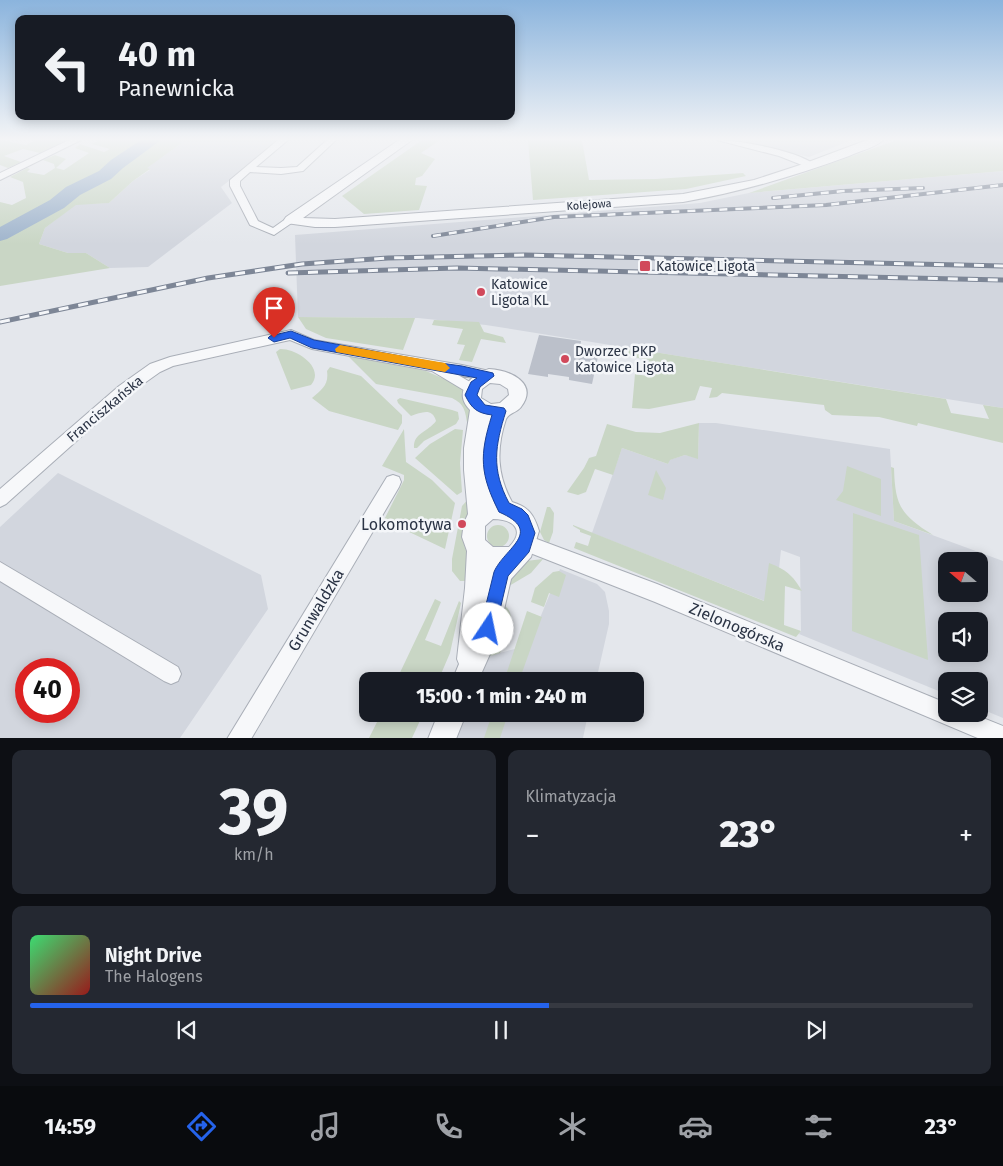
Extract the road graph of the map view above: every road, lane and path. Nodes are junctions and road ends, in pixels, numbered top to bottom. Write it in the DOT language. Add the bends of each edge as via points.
graph roads {
  1 [pos="241,174"];
  2 [pos="356,174"];
  3 [pos="781,174"];
  4 [pos="291,220"];
  5 [pos="433,366"];
  6 [pos="489,376"];
  7 [pos="472,390"];
  8 [pos="490,410"];
  9 [pos="393,482"];
  10 [pos="0,499"];
  11 [pos="504,508"];
  12 [pos="479,517"];
  13 [pos="478,550"];
  14 [pos="520,550"];
  15 [pos="0,571"];
  16 [pos="468,672"];
  17 [pos="469,672"];
  18 [pos="171,674"];
  19 [pos="938,711"];
  20 [pos="449,722"];
  21 [pos="966,722"];
  22 [pos="1003,737"];
  23 [pos="238,738"];
  24 [pos="442,738"];
  1 -- 4 [label="street" via="235,180 238,195 254,223 274,232"];
  2 -- 4 [label="street"];
  3 -- 4 [label="street, Kolejowa" via="683,198 335,223"];
  5 -- 6 [label="street, Franciszkańska"];
  5 -- 7 [label="street"];
  5 -- 10 [label="street, Franciszkańska" via="312,344 291,334 170,362 154,368 124,390"];
  6 -- 7 [label="street" via="479,380"];
  6 -- 8 [label="street" via="511,381 518,395 514,404"];
  7 -- 8 [label="street" via="473,401"];
  8 -- 11 [label="street" via="493,486"];
  8 -- 12 [label="street" via="474,448"];
  9 -- 23 [label="street, Grunwaldzka"];
  11 -- 12 [label="street" via="491,509"];
  11 -- 14 [label="street" via="523,519 528,533"];
  12 -- 13 [label="street" via="472,536"];
  13 -- 14 [label="street" via="498,560"];
  13 -- 16 [label="street"];
  14 -- 17 [label="street" via="501,572 488,629"];
  14 -- 19 [label="street, Zielonogórska" via="657,593"];
  15 -- 18 [label="street"];
  20 -- 24 [label="street"];
  21 -- 22 [label="street, Zielonogórska"];
}
